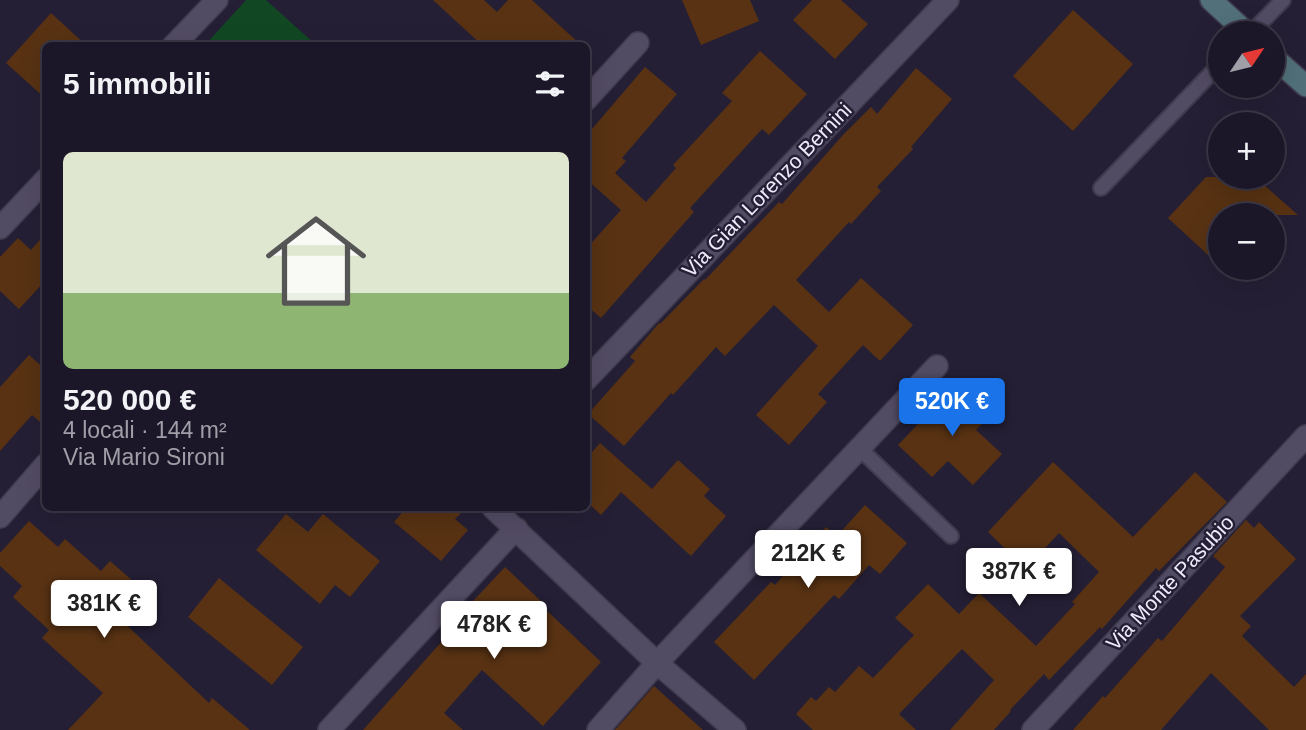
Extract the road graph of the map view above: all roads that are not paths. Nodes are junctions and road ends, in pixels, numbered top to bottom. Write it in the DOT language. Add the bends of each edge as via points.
graph roads {
  1 [pos="217,0"];
  2 [pos="948,0"];
  3 [pos="1211,0"];
  4 [pos="1283,0"];
  5 [pos="1235,21"];
  6 [pos="1261,21"];
  7 [pos="177,42"];
  8 [pos="638,43"];
  9 [pos="1285,67"];
  10 [pos="1208,77"];
  11 [pos="1306,86"];
  12 [pos="590,96"];
  13 [pos="42,183"];
  14 [pos="1101,188"];
  15 [pos="0,228"];
  16 [pos="937,366"];
  17 [pos="590,376"];
  18 [pos="1306,436"];
  19 [pos="859,448"];
  20 [pos="42,469"];
  21 [pos="496,511"];
  22 [pos="0,517"];
  23 [pos="517,529"];
  24 [pos="951,537"];
  25 [pos="657,663"];
  26 [pos="329,730"];
  27 [pos="598,730"];
  28 [pos="735,730"];
  29 [pos="1033,730"];
  1 -- 7 [label="street"];
  2 -- 17 [label="street, Via Gian Lorenzo Bernini"];
  3 -- 5 [label="street"];
  4 -- 6 [label="lane"];
  8 -- 12 [label="street"];
  9 -- 11 [label="street"];
  10 -- 14 [label="lane"];
  13 -- 15 [label="street"];
  16 -- 19 [label="street"];
  18 -- 29 [label="street, Via Monte Pasubio"];
  19 -- 24 [label="lane"];
  19 -- 25 [label="street"];
  20 -- 22 [label="street"];
  21 -- 23 [label="street"];
  23 -- 25 [label="street"];
  23 -- 26 [label="street"];
  25 -- 27 [label="street"];
  25 -- 28 [label="street"];
}
